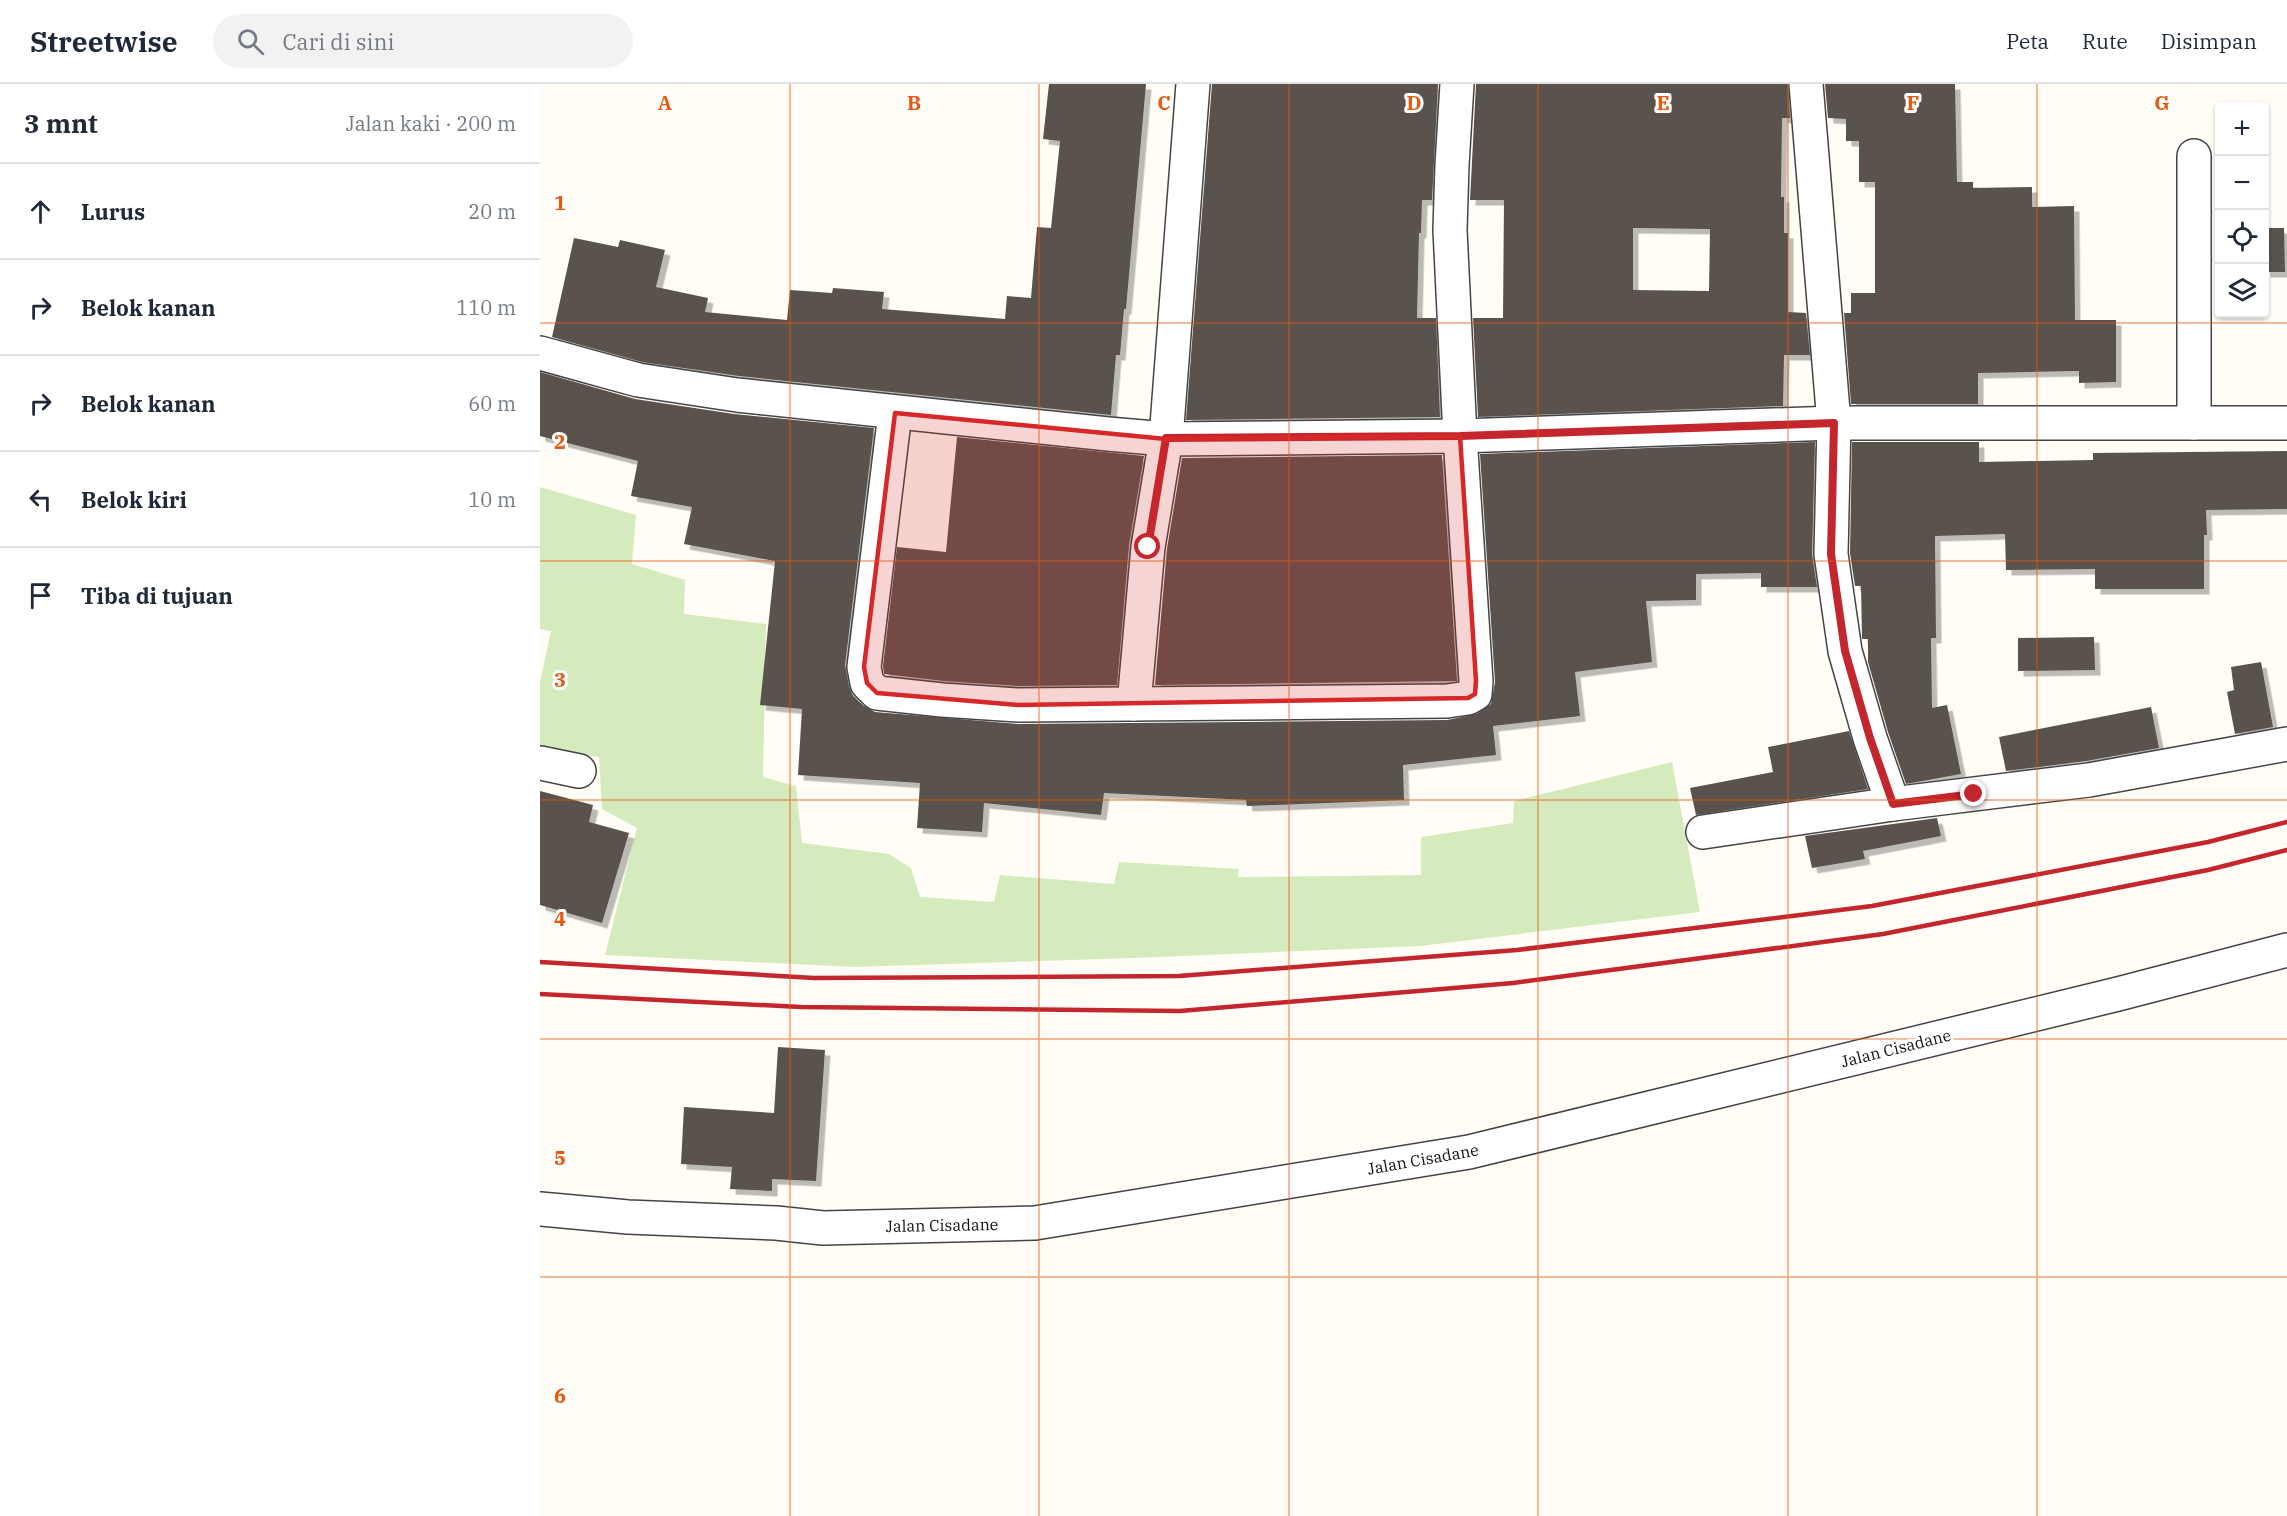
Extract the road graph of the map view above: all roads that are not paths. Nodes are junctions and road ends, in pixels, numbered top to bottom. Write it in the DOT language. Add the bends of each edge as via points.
graph roads {
  1 [pos="1193,84"];
  2 [pos="1457,84"];
  3 [pos="1806,84"];
  4 [pos="2194,156"];
  5 [pos="540,353"];
  6 [pos="895,412"];
  7 [pos="1834,423"];
  8 [pos="2194,423"];
  9 [pos="2287,423"];
  10 [pos="1460,436"];
  11 [pos="1166,438"];
  12 [pos="1134,704"];
  13 [pos="2287,744"];
  14 [pos="540,763"];
  15 [pos="579,771"];
  16 [pos="1893,804"];
  17 [pos="1703,832"];
  18 [pos="2287,950"];
  19 [pos="540,1209"];
  1 -- 11 [label="street"];
  2 -- 10 [label="street" via="1450,230"];
  3 -- 7 [label="street"];
  4 -- 8 [label="street"];
  5 -- 6 [label="street" via="638,380"];
  6 -- 11 [label="street"];
  6 -- 12 [label="street" via="864,667 867,683 877,693 942,700 1018,705"];
  7 -- 8 [label="street"];
  7 -- 10 [label="street"];
  7 -- 16 [label="street" via="1831,554 1843,641"];
  8 -- 9 [label="street"];
  10 -- 11 [label="street"];
  10 -- 12 [label="street" via="1475,694 1447,701"];
  11 -- 12 [label="street" via="1148,547"];
  13 -- 16 [label="street" via="2088,780"];
  14 -- 15 [label="street"];
  16 -- 17 [label="street"];
  18 -- 19 [label="street, Jalan Cisadane" via="1469,1152 1035,1223 823,1228"];
}
